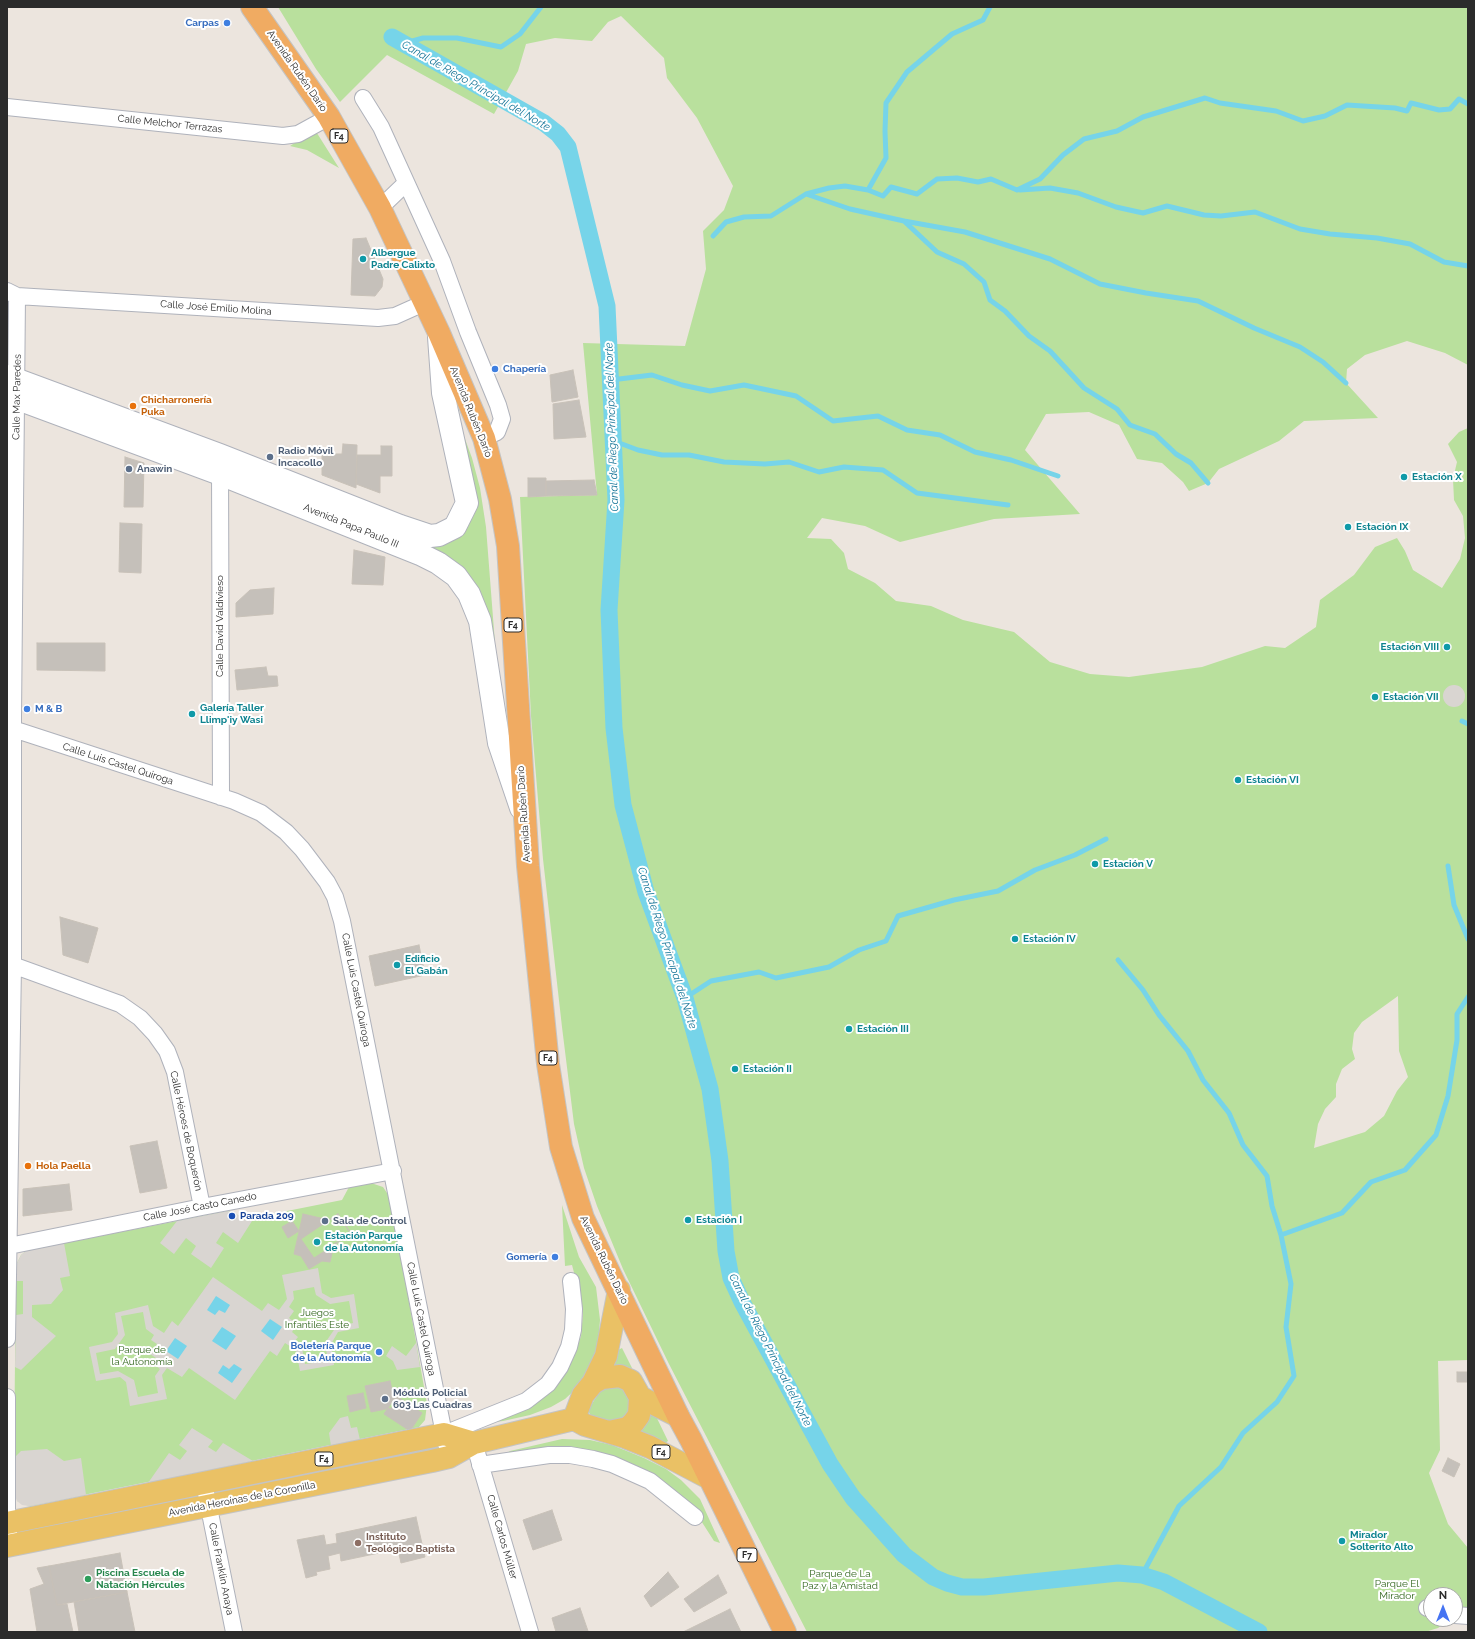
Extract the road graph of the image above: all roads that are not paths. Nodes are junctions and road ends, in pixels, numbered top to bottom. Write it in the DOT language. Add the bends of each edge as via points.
graph roads {
  1 [pos="252,7"];
  2 [pos="363,98"];
  3 [pos="7,107"];
  4 [pos="328,117"];
  5 [pos="405,184"];
  6 [pos="380,208"];
  7 [pos="12,293"];
  8 [pos="424,303"];
  9 [pos="438,333"];
  10 [pos="12,387"];
  11 [pos="484,438"];
  12 [pos="220,464"];
  13 [pos="10,728"];
  14 [pos="221,797"];
  15 [pos="524,814"];
  16 [pos="10,964"];
  17 [pos="8,1167"];
  18 [pos="393,1171"];
  19 [pos="202,1207"];
  20 [pos="9,1246"];
  21 [pos="571,1281"];
  22 [pos="619,1290"];
  23 [pos="7,1339"];
  24 [pos="648,1352"];
  25 [pos="593,1383"];
  26 [pos="639,1393"];
  27 [pos="7,1397"];
  28 [pos="678,1416"];
  29 [pos="574,1419"];
  30 [pos="609,1432"];
  31 [pos="444,1434"];
  32 [pos="474,1443"];
  33 [pos="449,1457"];
  34 [pos="480,1466"];
  35 [pos="709,1478"];
  36 [pos="204,1483"];
  37 [pos="209,1506"];
  38 [pos="695,1517"];
  39 [pos="7,1523"];
  40 [pos="9,1546"];
  41 [pos="234,1632"];
  42 [pos="530,1632"];
  43 [pos="785,1632"];
  1 -- 4 [label="highway, Avenida Rubén Darío / F4"];
  2 -- 5 [label="street" via="381,127"];
  3 -- 4 [label="street, Calle Melchor Terrazas" via="283,136 298,134"];
  4 -- 6 [label="highway, Avenida Rubén Darío / F4"];
  5 -- 6 [label="street"];
  5 -- 11 [label="street" via="442,261 498,405 502,419 497,432"];
  6 -- 8 [label="highway, Avenida Rubén Darío / F4"];
  7 -- 8 [label="street, Calle José Emilio Molina" via="378,318 395,316"];
  7 -- 10 [label="street, Calle Max Paredes"];
  8 -- 9 [label="highway, Avenida Rubén Darío / F4"];
  9 -- 11 [label="highway, Avenida Rubén Darío / F4"];
  9 -- 12 [label="main road, Avenida Papa Paulo III" via="443,393 467,503 455,527 448,532 430,536"];
  10 -- 12 [label="main road, Avenida Papa Paulo III"];
  10 -- 13 [label="street, Calle Max Paredes"];
  11 -- 15 [label="highway, Avenida Rubén Darío / F4" via="500,499 508,546"];
  12 -- 14 [label="street, Calle David Valdivieso"];
  12 -- 15 [label="main road, Avenida Papa Paulo III" via="420,554 456,576 469,594 480,621 499,744"];
  13 -- 14 [label="street, Calle Luis Castel Quiroga"];
  13 -- 16 [label="street, Calle Max Paredes"];
  14 -- 18 [label="street, Calle Luis Castel Quiroga" via="261,814 286,832 318,868 335,897"];
  15 -- 22 [label="highway, Avenida Rubén Darío / F4" via="548,1056 561,1147 583,1218"];
  16 -- 17 [label="street, Calle Max Paredes"];
  16 -- 19 [label="street, Calle Héroes de Boquerón" via="120,1004 140,1018 155,1034 167,1051 175,1072"];
  17 -- 20 [label="street, Calle Max Paredes"];
  18 -- 19 [label="street, Calle José Casto Canedo"];
  18 -- 31 [label="street, Calle Luis Castel Quiroga"];
  19 -- 20 [label="street, Calle José Casto Canedo"];
  20 -- 23 [label="street, Calle Max Paredes"];
  21 -- 31 [label="street" via="573,1330 560,1366 548,1384 526,1401"];
  22 -- 24 [label="highway, Avenida Rubén Darío / F4"];
  22 -- 25 [label="main road" via="606,1356"];
  24 -- 26 [label="main road, F4"];
  24 -- 28 [label="highway, Avenida Rubén Darío / F7"];
  25 -- 26 [label="main road" via="602,1378 620,1376 631,1381"];
  25 -- 29 [label="main road" via="583,1395"];
  26 -- 28 [label="main road"];
  26 -- 30 [label="main road, F4" via="639,1415 634,1422 628,1428"];
  27 -- 39 [label="street"];
  28 -- 35 [label="highway, Avenida Rubén Darío / F7"];
  29 -- 30 [label="main road, F4"];
  29 -- 32 [label="main road, Avenida Heroínas de la Coronilla / F4"];
  30 -- 35 [label="main road, F4" via="650,1447"];
  31 -- 32 [label="main road, F4"];
  31 -- 33 [label="street, Calle Luis Castel Quiroga"];
  31 -- 36 [label="main road, F4"];
  32 -- 33 [label="main road, Avenida Heroínas de la Coronilla / F4"];
  32 -- 34 [label="street, Calle Carlos Müller"];
  33 -- 37 [label="main road, Avenida Heroínas de la Coronilla / F4"];
  34 -- 38 [label="street" via="549,1455 593,1459 612,1464 650,1481"];
  34 -- 42 [label="street, Calle Carlos Müller"];
  35 -- 43 [label="highway, Avenida Rubén Darío / F7"];
  36 -- 37 [label="street, Calle Franklin Anaya"];
  36 -- 39 [label="main road, F4"];
  37 -- 40 [label="main road, Avenida Heroínas de la Coronilla / F4"];
  37 -- 41 [label="street, Calle Franklin Anaya"];
  39 -- 40 [label="street"];
}
